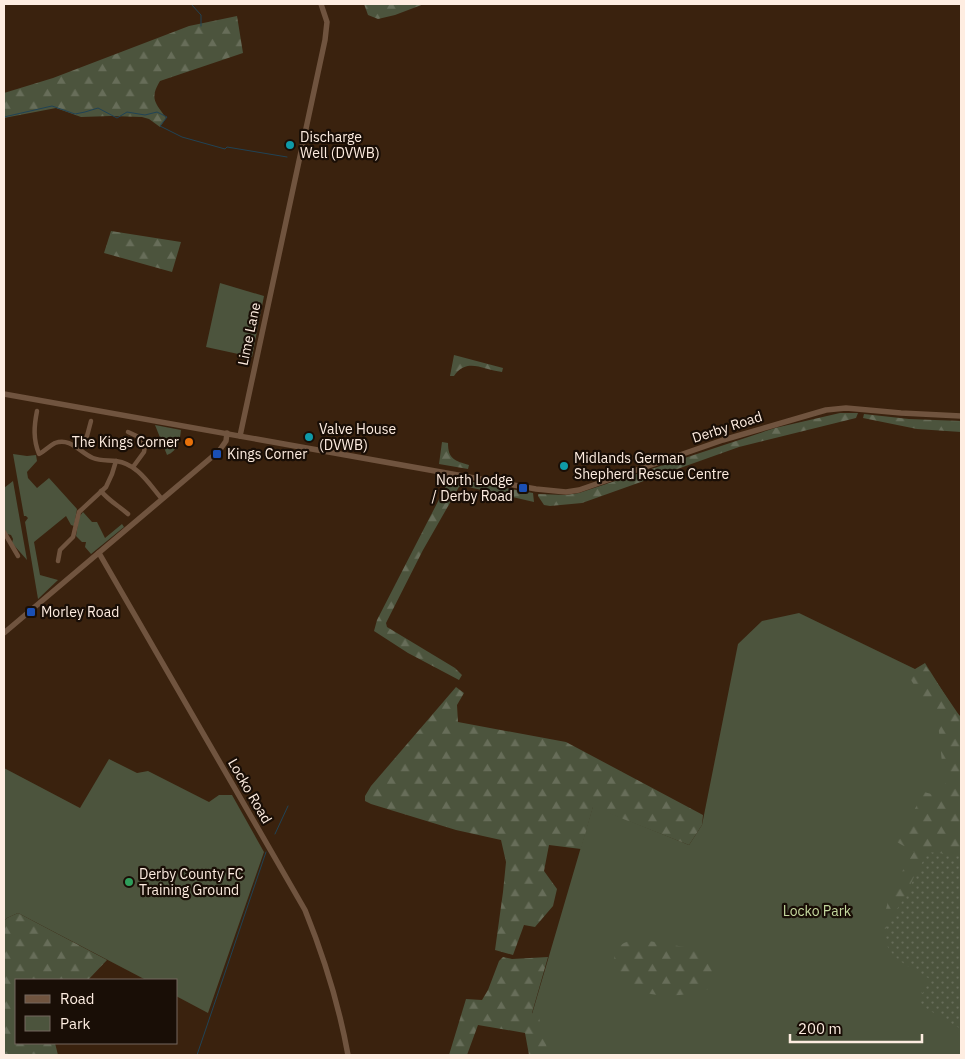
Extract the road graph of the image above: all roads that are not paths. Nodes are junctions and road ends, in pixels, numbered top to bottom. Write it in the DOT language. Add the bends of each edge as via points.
graph roads {
  1 [pos="321,4"];
  2 [pos="4,394"];
  3 [pos="37,411"];
  4 [pos="961,416"];
  5 [pos="91,421"];
  6 [pos="83,428"];
  7 [pos="89,429"];
  8 [pos="137,429"];
  9 [pos="128,432"];
  10 [pos="134,434"];
  11 [pos="227,434"];
  12 [pos="240,436"];
  13 [pos="79,448"];
  14 [pos="116,461"];
  15 [pos="133,467"];
  16 [pos="101,492"];
  17 [pos="162,500"];
  18 [pos="128,514"];
  19 [pos="4,532"];
  20 [pos="99,553"];
  21 [pos="18,556"];
  22 [pos="58,561"];
  23 [pos="5,629"];
  24 [pos="348,1055"];
  1 -- 12 [label="street, Lime Lane" via="327,22 325,40"];
  2 -- 11 [label="street"];
  3 -- 13 [label="street" via="33,419 39,454 56,443 69,443"];
  4 -- 12 [label="street, Derby Road" via="846,408 826,410 566,492"];
  5 -- 7 [label="street"];
  6 -- 7 [label="street"];
  7 -- 13 [label="street"];
  8 -- 10 [label="street"];
  9 -- 10 [label="street"];
  10 -- 15 [label="street" via="146,446"];
  11 -- 12 [label="street"];
  11 -- 17 [label="street" via="219,451"];
  13 -- 14 [label="street" via="95,459"];
  14 -- 15 [label="street"];
  14 -- 16 [label="street" via="110,480"];
  15 -- 17 [label="street"];
  16 -- 18 [label="street"];
  16 -- 22 [label="street" via="81,509 73,537 56,551"];
  17 -- 20 [label="street"];
  19 -- 21 [label="street"];
  20 -- 23 [label="street"];
  20 -- 24 [label="street, Locko Road" via="305,910 331,981"];
}
